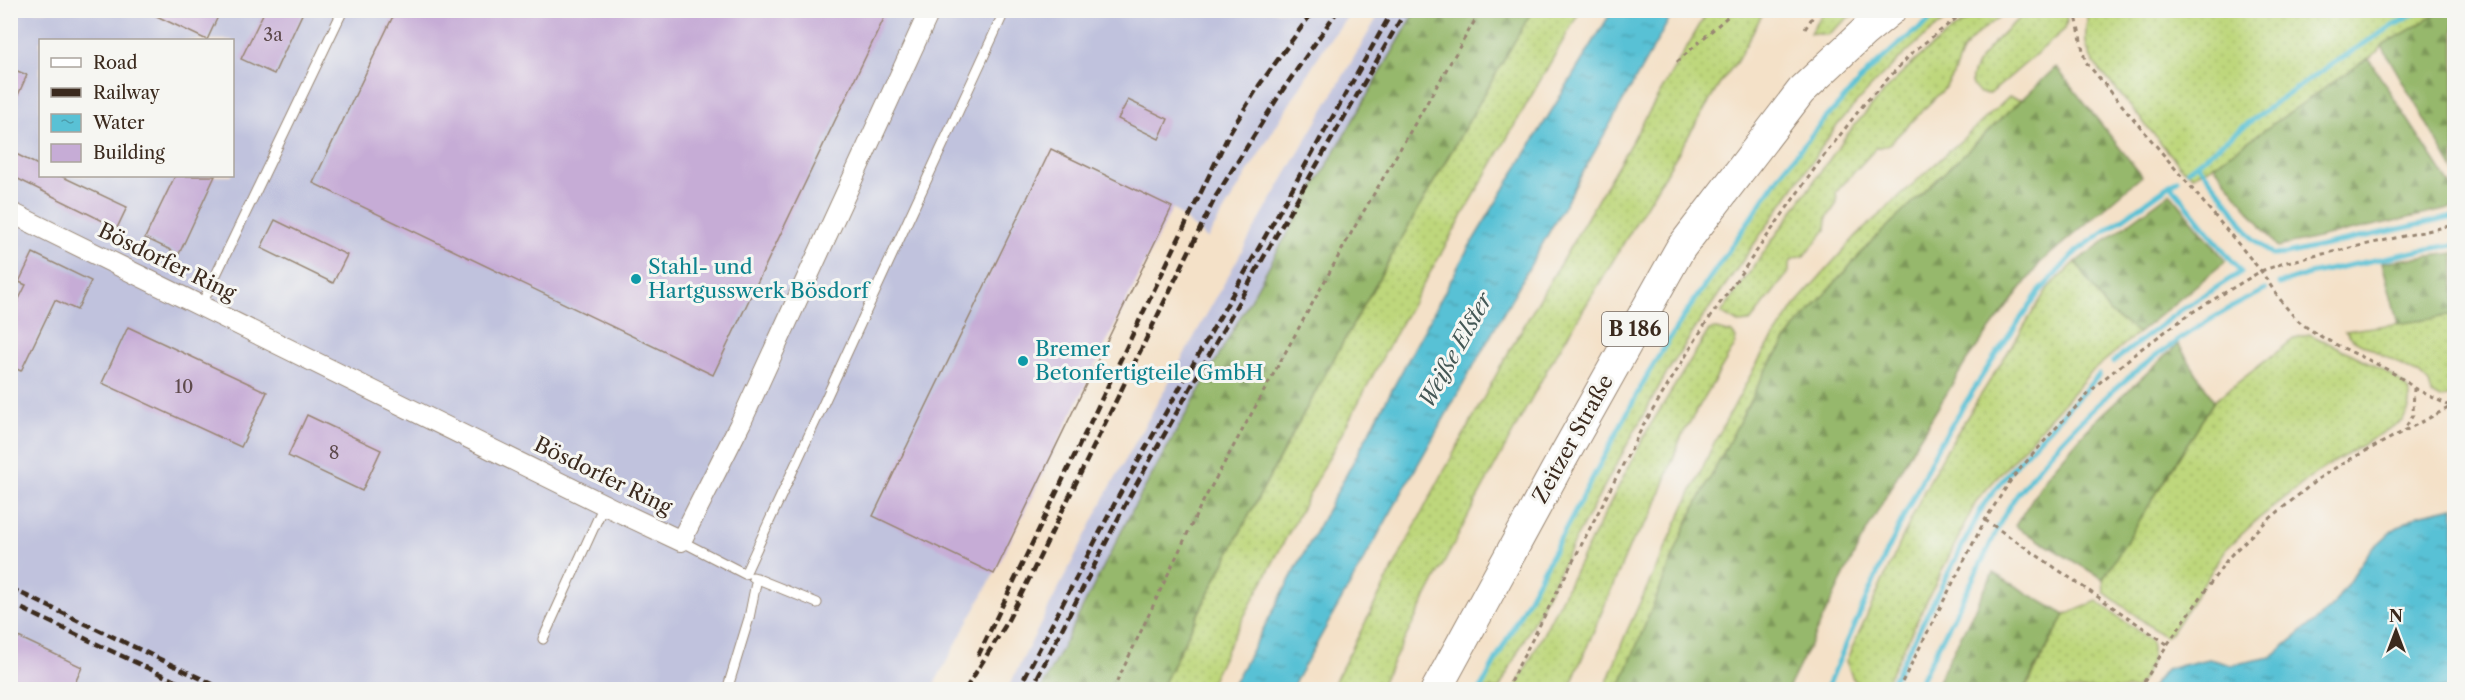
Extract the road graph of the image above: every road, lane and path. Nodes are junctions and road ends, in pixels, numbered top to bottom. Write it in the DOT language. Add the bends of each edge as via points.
graph roads {
  1 [pos="343,10"];
  2 [pos="930,10"];
  3 [pos="1005,10"];
  4 [pos="1481,10"];
  5 [pos="1735,10"];
  6 [pos="1817,10"];
  7 [pos="1891,10"];
  8 [pos="1966,10"];
  9 [pos="2075,10"];
  10 [pos="1805,29"];
  11 [pos="1677,62"];
  12 [pos="11,212"];
  13 [pos="2454,225"];
  14 [pos="2261,272"];
  15 [pos="201,306"];
  16 [pos="2414,388"];
  17 [pos="2453,406"];
  18 [pos="2404,430"];
  19 [pos="604,505"];
  20 [pos="1985,520"];
  21 [pos="681,541"];
  22 [pos="745,574"];
  23 [pos="757,578"];
  24 [pos="817,603"];
  25 [pos="543,639"];
  26 [pos="2167,645"];
  27 [pos="727,690"];
  28 [pos="1113,690"];
  29 [pos="1436,690"];
  30 [pos="1506,690"];
  31 [pos="1898,690"];
  32 [pos="2139,690"];
  1 -- 15 [label="lane"];
  2 -- 21 [label="street, Bösdorfer Ring" via="746,411"];
  3 -- 22 [label="lane"];
  4 -- 28 [label="path" via="1354,228 1200,507"];
  5 -- 11 [label="path"];
  6 -- 10 [label="path"];
  7 -- 29 [label="main road, Zeitzer Straße / B 186" via="1802,91 1680,249"];
  8 -- 30 [label="path" via="1914,51 1863,104 1704,326 1643,426"];
  9 -- 14 [label="path" via="2085,61"];
  12 -- 15 [label="street, Bösdorfer Ring"];
  13 -- 14 [label="path"];
  14 -- 16 [label="path" via="2301,322 2332,342 2397,373"];
  14 -- 20 [label="path" via="2191,313 2099,383 2013,477"];
  15 -- 19 [label="street, Bösdorfer Ring"];
  16 -- 17 [label="path"];
  16 -- 18 [label="path" via="2413,415"];
  17 -- 18 [label="path"];
  18 -- 26 [label="path" via="2318,479 2262,525 2229,556"];
  19 -- 21 [label="street, Bösdorfer Ring"];
  19 -- 25 [label="lane"];
  20 -- 26 [label="path"];
  20 -- 31 [label="path"];
  21 -- 22 [label="lane"];
  22 -- 23 [label="lane"];
  23 -- 24 [label="lane"];
  23 -- 27 [label="lane"];
  26 -- 32 [label="path"];
}
